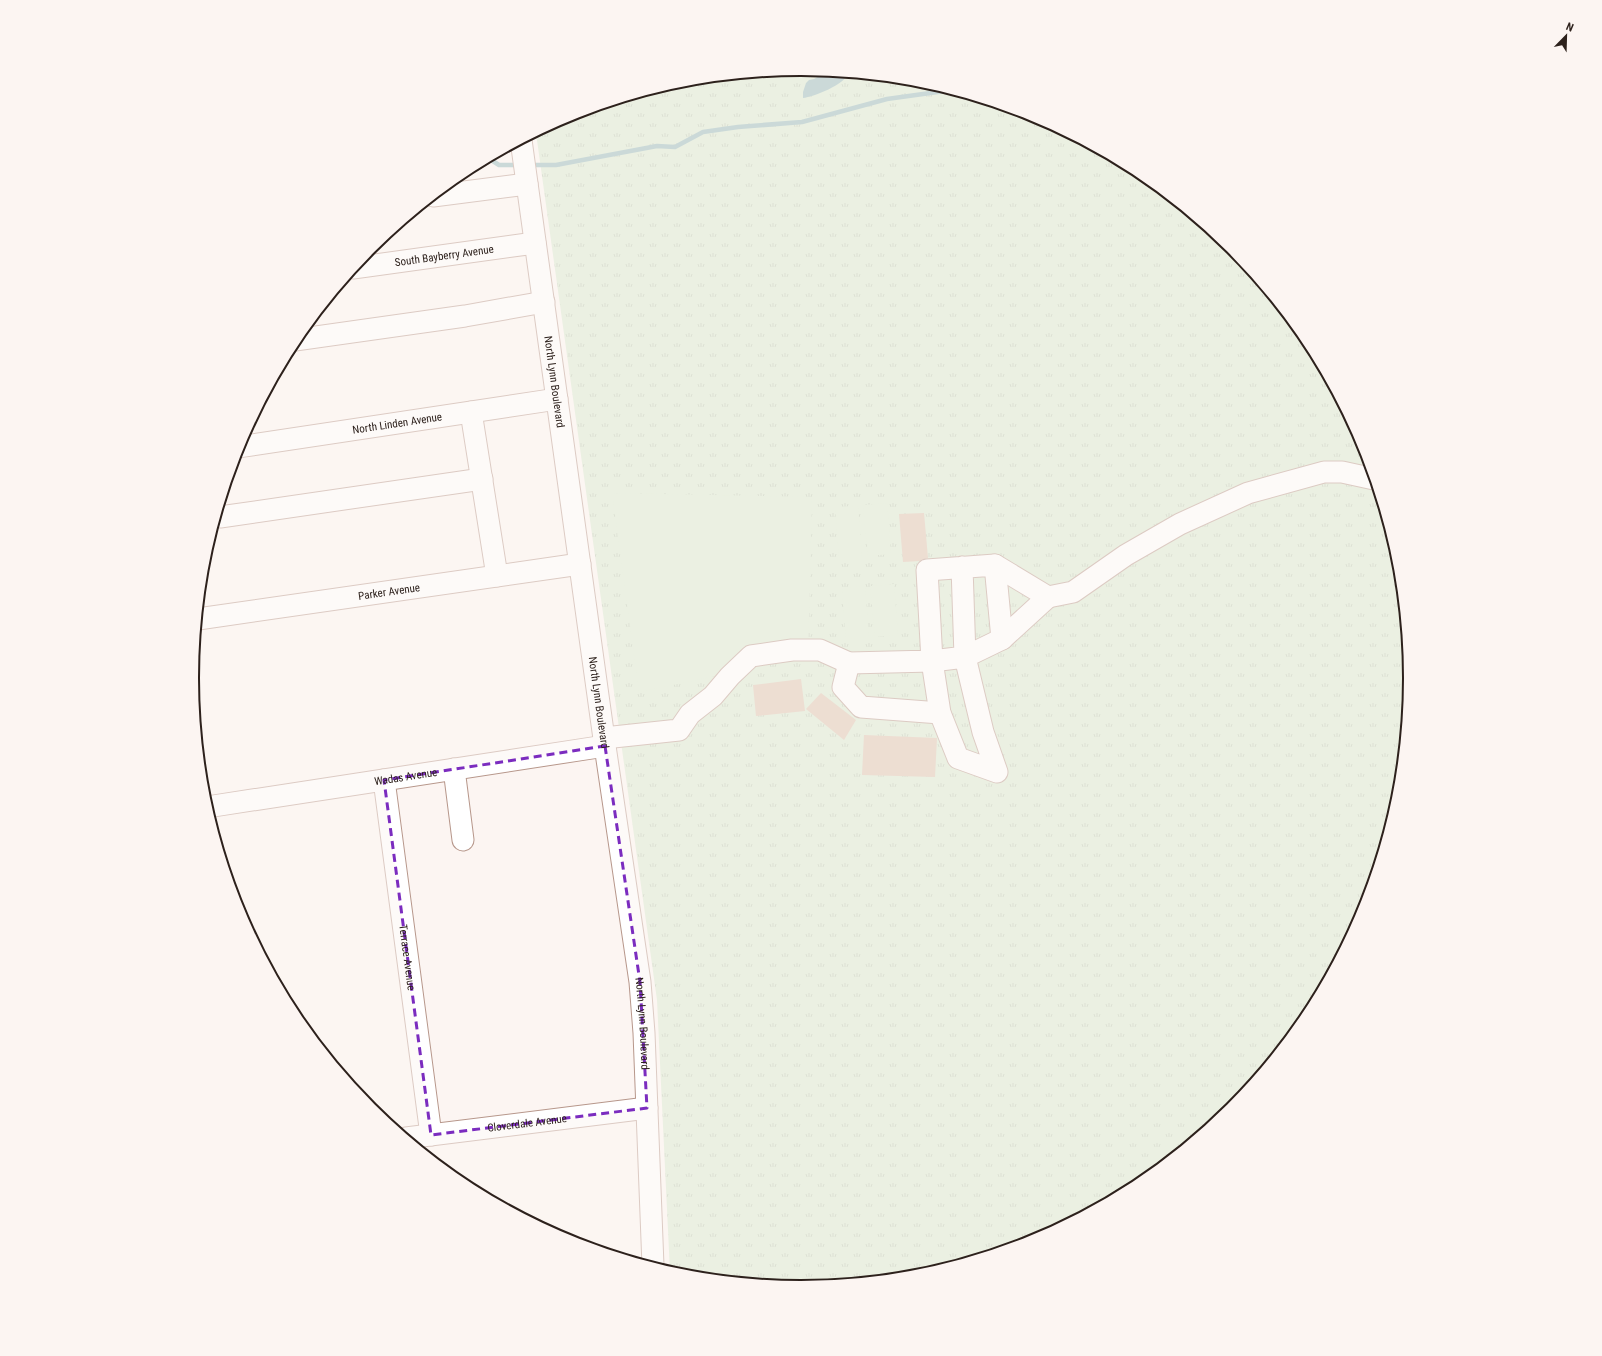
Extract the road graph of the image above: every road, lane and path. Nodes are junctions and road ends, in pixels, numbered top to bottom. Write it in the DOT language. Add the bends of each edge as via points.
graph roads {
  1 [pos="524,163"];
  2 [pos="448,190"];
  3 [pos="535,243"];
  4 [pos="361,267"];
  5 [pos="544,302"];
  6 [pos="304,339"];
  7 [pos="557,399"];
  8 [pos="471,412"];
  9 [pos="246,446"];
  10 [pos="1369,478"];
  11 [pos="482,479"];
  12 [pos="222,517"];
  13 [pos="580,564"];
  14 [pos="994,565"];
  15 [pos="962,568"];
  16 [pos="497,576"];
  17 [pos="1048,597"];
  18 [pos="202,618"];
  19 [pos="1002,639"];
  20 [pos="965,657"];
  21 [pos="932,661"];
  22 [pos="850,663"];
  23 [pos="940,712"];
  24 [pos="605,742"];
  25 [pos="454,769"];
  26 [pos="384,780"];
  27 [pos="214,806"];
  28 [pos="463,840"];
  29 [pos="647,1108"];
  30 [pos="431,1135"];
  31 [pos="412,1137"];
  32 [pos="653,1261"];
  1 -- 2 [label="street"];
  1 -- 3 [label="street, North Lynn Boulevard"];
  3 -- 4 [label="street, South Bayberry Avenue"];
  3 -- 5 [label="street, North Lynn Boulevard"];
  5 -- 6 [label="street"];
  5 -- 7 [label="street, North Lynn Boulevard"];
  7 -- 8 [label="street, North Linden Avenue"];
  7 -- 13 [label="street, North Lynn Boulevard"];
  8 -- 9 [label="street, North Linden Avenue"];
  8 -- 11 [label="street"];
  10 -- 17 [label="street" via="1342,472 1324,472 1248,493 1180,524 1126,555 1073,592"];
  11 -- 12 [label="street"];
  11 -- 16 [label="street"];
  13 -- 16 [label="street, Parker Avenue"];
  13 -- 24 [label="street, North Lynn Boulevard"];
  14 -- 15 [label="street"];
  14 -- 17 [label="street"];
  14 -- 19 [label="street"];
  15 -- 20 [label="street"];
  15 -- 21 [label="street" via="928,570"];
  16 -- 18 [label="street, Parker Avenue"];
  17 -- 19 [label="street"];
  19 -- 20 [label="street"];
  20 -- 21 [label="street"];
  20 -- 23 [label="street" via="983,732 997,772 958,758"];
  21 -- 22 [label="street"];
  21 -- 23 [label="street"];
  22 -- 23 [label="street" via="843,687 861,706"];
  22 -- 24 [label="street, Wadas Avenue" via="820,650 792,650 751,656 712,696 690,714 679,730"];
  24 -- 25 [label="street, Wadas Avenue"];
  24 -- 29 [label="street, North Lynn Boulevard" via="640,982"];
  25 -- 26 [label="street, Wadas Avenue"];
  25 -- 28 [label="street"];
  26 -- 27 [label="street, Wadas Avenue"];
  26 -- 30 [label="street, Terrace Avenue"];
  29 -- 30 [label="street, Cloverdale Avenue"];
  29 -- 32 [label="street, North Lynn Boulevard"];
  30 -- 31 [label="street, Cloverdale Avenue"];
}
